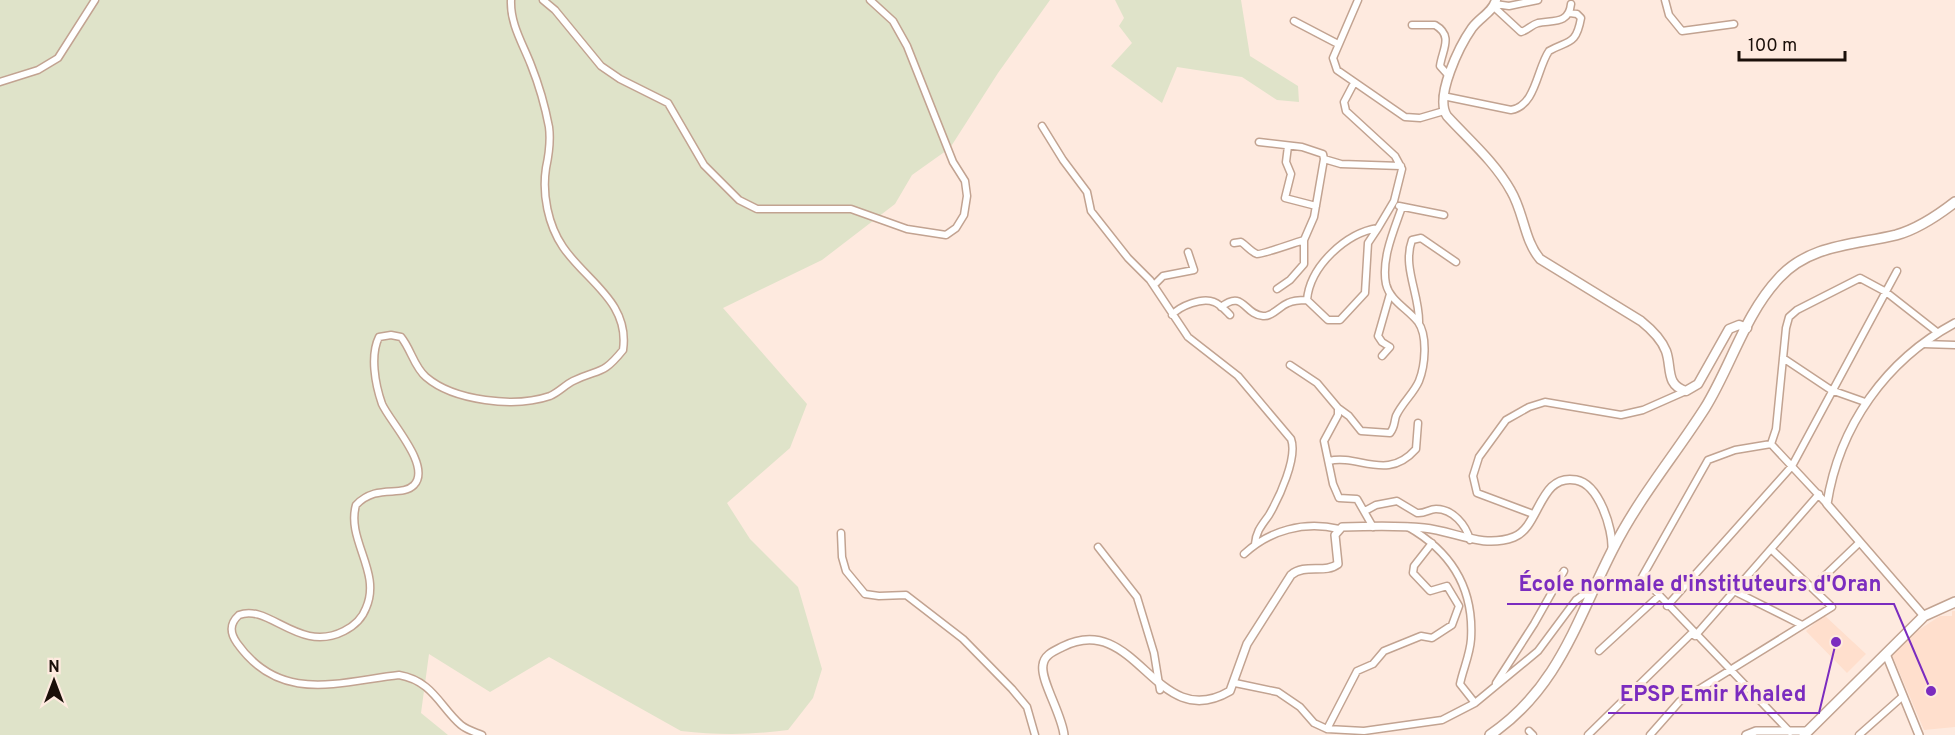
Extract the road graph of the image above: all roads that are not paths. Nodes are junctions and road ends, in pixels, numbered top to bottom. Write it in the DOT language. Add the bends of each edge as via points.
graph roads {
  1 [pos="95,0"];
  2 [pos="511,0"];
  3 [pos="543,0"];
  4 [pos="870,0"];
  5 [pos="1358,0"];
  6 [pos="1538,0"];
  7 [pos="1665,0"];
  8 [pos="1495,4"];
  9 [pos="1571,4"];
  10 [pos="1569,13"];
  11 [pos="1294,21"];
  12 [pos="1734,24"];
  13 [pos="1412,25"];
  14 [pos="1338,44"];
  15 [pos="1449,76"];
  16 [pos="0,82"];
  17 [pos="1354,83"];
  18 [pos="1443,96"];
  19 [pos="1444,111"];
  20 [pos="1042,126"];
  21 [pos="1259,142"];
  22 [pos="1288,147"];
  23 [pos="1324,159"];
  24 [pos="1401,166"];
  25 [pos="1955,202"];
  26 [pos="1392,204"];
  27 [pos="1317,206"];
  28 [pos="1402,207"];
  29 [pos="1444,215"];
  30 [pos="1378,228"];
  31 [pos="1304,240"];
  32 [pos="1234,243"];
  33 [pos="1188,252"];
  34 [pos="1456,262"];
  35 [pos="1304,264"];
  36 [pos="1897,271"];
  37 [pos="1317,273"];
  38 [pos="1154,285"];
  39 [pos="1277,289"];
  40 [pos="1886,292"];
  41 [pos="1390,294"];
  42 [pos="1308,300"];
  43 [pos="1221,307"];
  44 [pos="1172,315"];
  45 [pos="1230,315"];
  46 [pos="1419,323"];
  47 [pos="1955,323"];
  48 [pos="1747,328"];
  49 [pos="1937,332"];
  50 [pos="1923,344"];
  51 [pos="1955,345"];
  52 [pos="1382,356"];
  53 [pos="1783,358"];
  54 [pos="1290,364"];
  55 [pos="1831,390"];
  56 [pos="1686,391"];
  57 [pos="1865,402"];
  58 [pos="1338,408"];
  59 [pos="1418,423"];
  60 [pos="1771,444"];
  61 [pos="1329,461"];
  62 [pos="1792,466"];
  63 [pos="1819,494"];
  64 [pos="1827,504"];
  65 [pos="1365,512"];
  66 [pos="1533,514"];
  67 [pos="1373,527"];
  68 [pos="1408,528"];
  69 [pos="1339,529"];
  70 [pos="841,533"];
  71 [pos="1470,540"];
  72 [pos="1860,542"];
  73 [pos="1432,543"];
  74 [pos="1255,544"];
  75 [pos="1098,547"];
  76 [pos="1772,550"];
  77 [pos="1612,551"];
  78 [pos="1244,554"];
  79 [pos="1564,571"];
  80 [pos="1597,586"];
  81 [pos="1812,588"];
  82 [pos="1736,592"];
  83 [pos="1659,596"];
  84 [pos="1952,604"];
  85 [pos="1667,606"];
  86 [pos="1924,616"];
  87 [pos="1802,625"];
  88 [pos="1694,634"];
  89 [pos="1599,651"];
  90 [pos="1886,654"];
  91 [pos="1731,671"];
  92 [pos="1235,683"];
  93 [pos="1493,688"];
  94 [pos="1161,690"];
  95 [pos="1903,696"];
  96 [pos="1475,703"];
  97 [pos="1327,729"];
  98 [pos="1790,732"];
  99 [pos="1807,734"];
  100 [pos="482,735"];
  101 [pos="1035,735"];
  102 [pos="1064,735"];
  103 [pos="1490,735"];
  104 [pos="1588,735"];
  105 [pos="1650,735"];
  106 [pos="1746,735"];
  107 [pos="1858,735"];
  108 [pos="1919,735"];
  1 -- 16 [label="street" via="58,58 38,70"];
  2 -- 100 [label="street" via="513,21 532,66 551,138 546,188 550,222 565,250 610,299 623,326 623,350 604,370 572,382 551,396 498,403 456,392 425,376 401,337 380,336 374,361 382,404 412,451 418,479 413,486 378,491 356,505 354,527 366,560 371,594 362,616 336,635 315,638 252,613 238,615 231,627 231,634 243,652 269,674 309,687 407,677 442,702 461,726"];
  3 -- 4 [label="street" via="600,66 669,103 704,165 739,200 756,209 851,209 908,230 946,235 964,215 965,182 953,162 908,46 893,21"];
  5 -- 14 [label="street"];
  6 -- 8 [label="street" via="1509,6"];
  7 -- 12 [label="street" via="1669,15 1682,30"];
  8 -- 10 [label="street" via="1521,32 1536,24 1562,20"];
  8 -- 15 [label="main road" via="1471,29"];
  9 -- 10 [label="street"];
  10 -- 18 [label="street" via="1581,18 1577,33 1566,46 1549,51 1528,99 1521,106 1511,110"];
  11 -- 14 [label="street"];
  13 -- 15 [label="street" via="1435,25 1444,33 1440,66"];
  14 -- 17 [label="street" via="1334,66"];
  15 -- 18 [label="main road"];
  17 -- 19 [label="street" via="1405,117 1420,118"];
  17 -- 24 [label="street" via="1344,102 1346,111"];
  18 -- 19 [label="main road"];
  19 -- 56 [label="main road" via="1499,171 1518,202 1528,241 1540,259 1653,331 1666,351 1671,379"];
  20 -- 38 [label="street" via="1087,192 1091,211"];
  21 -- 22 [label="street"];
  22 -- 23 [label="street" via="1319,152"];
  22 -- 27 [label="street" via="1286,162 1291,174 1285,198"];
  23 -- 24 [label="street" via="1341,164"];
  23 -- 27 [label="street"];
  24 -- 26 [label="street" via="1402,177"];
  25 -- 48 [label="main road" via="1917,227 1840,245 1799,261 1779,278"];
  26 -- 28 [label="street"];
  26 -- 30 [label="street"];
  27 -- 31 [label="street"];
  28 -- 29 [label="street"];
  28 -- 41 [label="street" via="1385,270"];
  30 -- 37 [label="street" via="1351,237"];
  30 -- 42 [label="street" via="1368,243 1366,285 1360,301 1336,321 1328,320"];
  31 -- 32 [label="street" via="1261,255 1243,243"];
  31 -- 35 [label="street"];
  33 -- 38 [label="street" via="1194,270 1163,276"];
  34 -- 46 [label="street" via="1421,238 1412,240 1408,259"];
  35 -- 37 [label="street"];
  35 -- 39 [label="street"];
  36 -- 40 [label="street"];
  37 -- 42 [label="street"];
  38 -- 44 [label="street"];
  40 -- 49 [label="street"];
  40 -- 53 [label="street" via="1860,278 1797,310 1789,317"];
  40 -- 55 [label="street"];
  41 -- 46 [label="street"];
  41 -- 52 [label="street" via="1378,336 1390,347"];
  42 -- 43 [label="street" via="1292,301 1266,316 1239,301 1228,301"];
  43 -- 44 [label="street" via="1204,301 1184,306"];
  43 -- 45 [label="street"];
  44 -- 74 [label="street" via="1197,346 1247,386 1292,442 1282,487 1257,530"];
  46 -- 58 [label="street" via="1425,341 1421,376 1395,417 1393,429 1386,434 1361,431"];
  47 -- 49 [label="street"];
  48 -- 56 [label="main road" via="1739,325 1729,329 1698,384"];
  48 -- 77 [label="main road" via="1705,407"];
  49 -- 50 [label="street"];
  50 -- 51 [label="street"];
  50 -- 57 [label="street" via="1880,381"];
  53 -- 55 [label="street"];
  53 -- 60 [label="street"];
  54 -- 58 [label="street" via="1317,383"];
  55 -- 57 [label="street"];
  55 -- 62 [label="street"];
  56 -- 66 [label="street" via="1621,415 1545,402 1506,420 1479,457 1473,476 1478,493"];
  57 -- 64 [label="street" via="1843,446"];
  58 -- 61 [label="street" via="1324,441"];
  59 -- 61 [label="street" via="1416,449 1391,465"];
  60 -- 62 [label="street"];
  60 -- 83 [label="street" via="1735,450 1708,460 1642,577"];
  61 -- 65 [label="street" via="1337,495 1342,499 1356,498"];
  62 -- 63 [label="street"];
  62 -- 85 [label="street"];
  63 -- 64 [label="street"];
  63 -- 76 [label="street"];
  64 -- 72 [label="street"];
  65 -- 67 [label="street"];
  65 -- 71 [label="street" via="1376,505 1397,501 1417,513 1443,511 1465,525"];
  66 -- 71 [label="street" via="1523,533 1510,538"];
  66 -- 77 [label="street" via="1547,491 1560,481 1576,480 1587,485 1598,500 1610,531"];
  67 -- 68 [label="street"];
  67 -- 69 [label="street"];
  68 -- 71 [label="street" via="1430,529"];
  68 -- 73 [label="street"];
  69 -- 74 [label="street" via="1320,525 1290,528"];
  69 -- 92 [label="street" via="1335,535 1338,564 1304,568 1291,575 1247,644"];
  70 -- 101 [label="street" via="846,571 865,594 906,595 963,639 1027,707"];
  72 -- 81 [label="street"];
  72 -- 86 [label="street"];
  73 -- 96 [label="street" via="1450,563 1469,598 1471,637 1460,684"];
  73 -- 97 [label="street" via="1413,573 1430,591 1448,587 1459,609 1452,625 1432,638 1421,636 1384,651 1373,663 1357,671"];
  74 -- 78 [label="street"];
  75 -- 94 [label="street" via="1137,597"];
  76 -- 81 [label="street"];
  76 -- 82 [label="street"];
  77 -- 80 [label="main road"];
  79 -- 93 [label="street"];
  80 -- 93 [label="street" via="1582,594 1546,642"];
  80 -- 103 [label="main road" via="1573,637 1537,694"];
  81 -- 87 [label="street" via="1832,607"];
  82 -- 87 [label="street"];
  82 -- 88 [label="street"];
  83 -- 85 [label="street"];
  83 -- 89 [label="street"];
  84 -- 86 [label="main road"];
  85 -- 88 [label="street"];
  86 -- 90 [label="main road"];
  87 -- 91 [label="street"];
  88 -- 91 [label="street"];
  88 -- 104 [label="street"];
  90 -- 95 [label="street"];
  90 -- 99 [label="main road"];
  91 -- 98 [label="street"];
  91 -- 105 [label="street" via="1680,700"];
  92 -- 94 [label="street" via="1224,696 1204,706 1174,704"];
  92 -- 97 [label="street" via="1278,692 1314,723"];
  93 -- 96 [label="street"];
  94 -- 102 [label="street" via="1104,642 1070,643 1051,652 1043,666"];
  95 -- 107 [label="street"];
  95 -- 108 [label="street"];
  96 -- 97 [label="street" via="1448,718 1413,726 1364,731"];
  98 -- 99 [label="street"];
  98 -- 106 [label="street" via="1756,731"];
}
